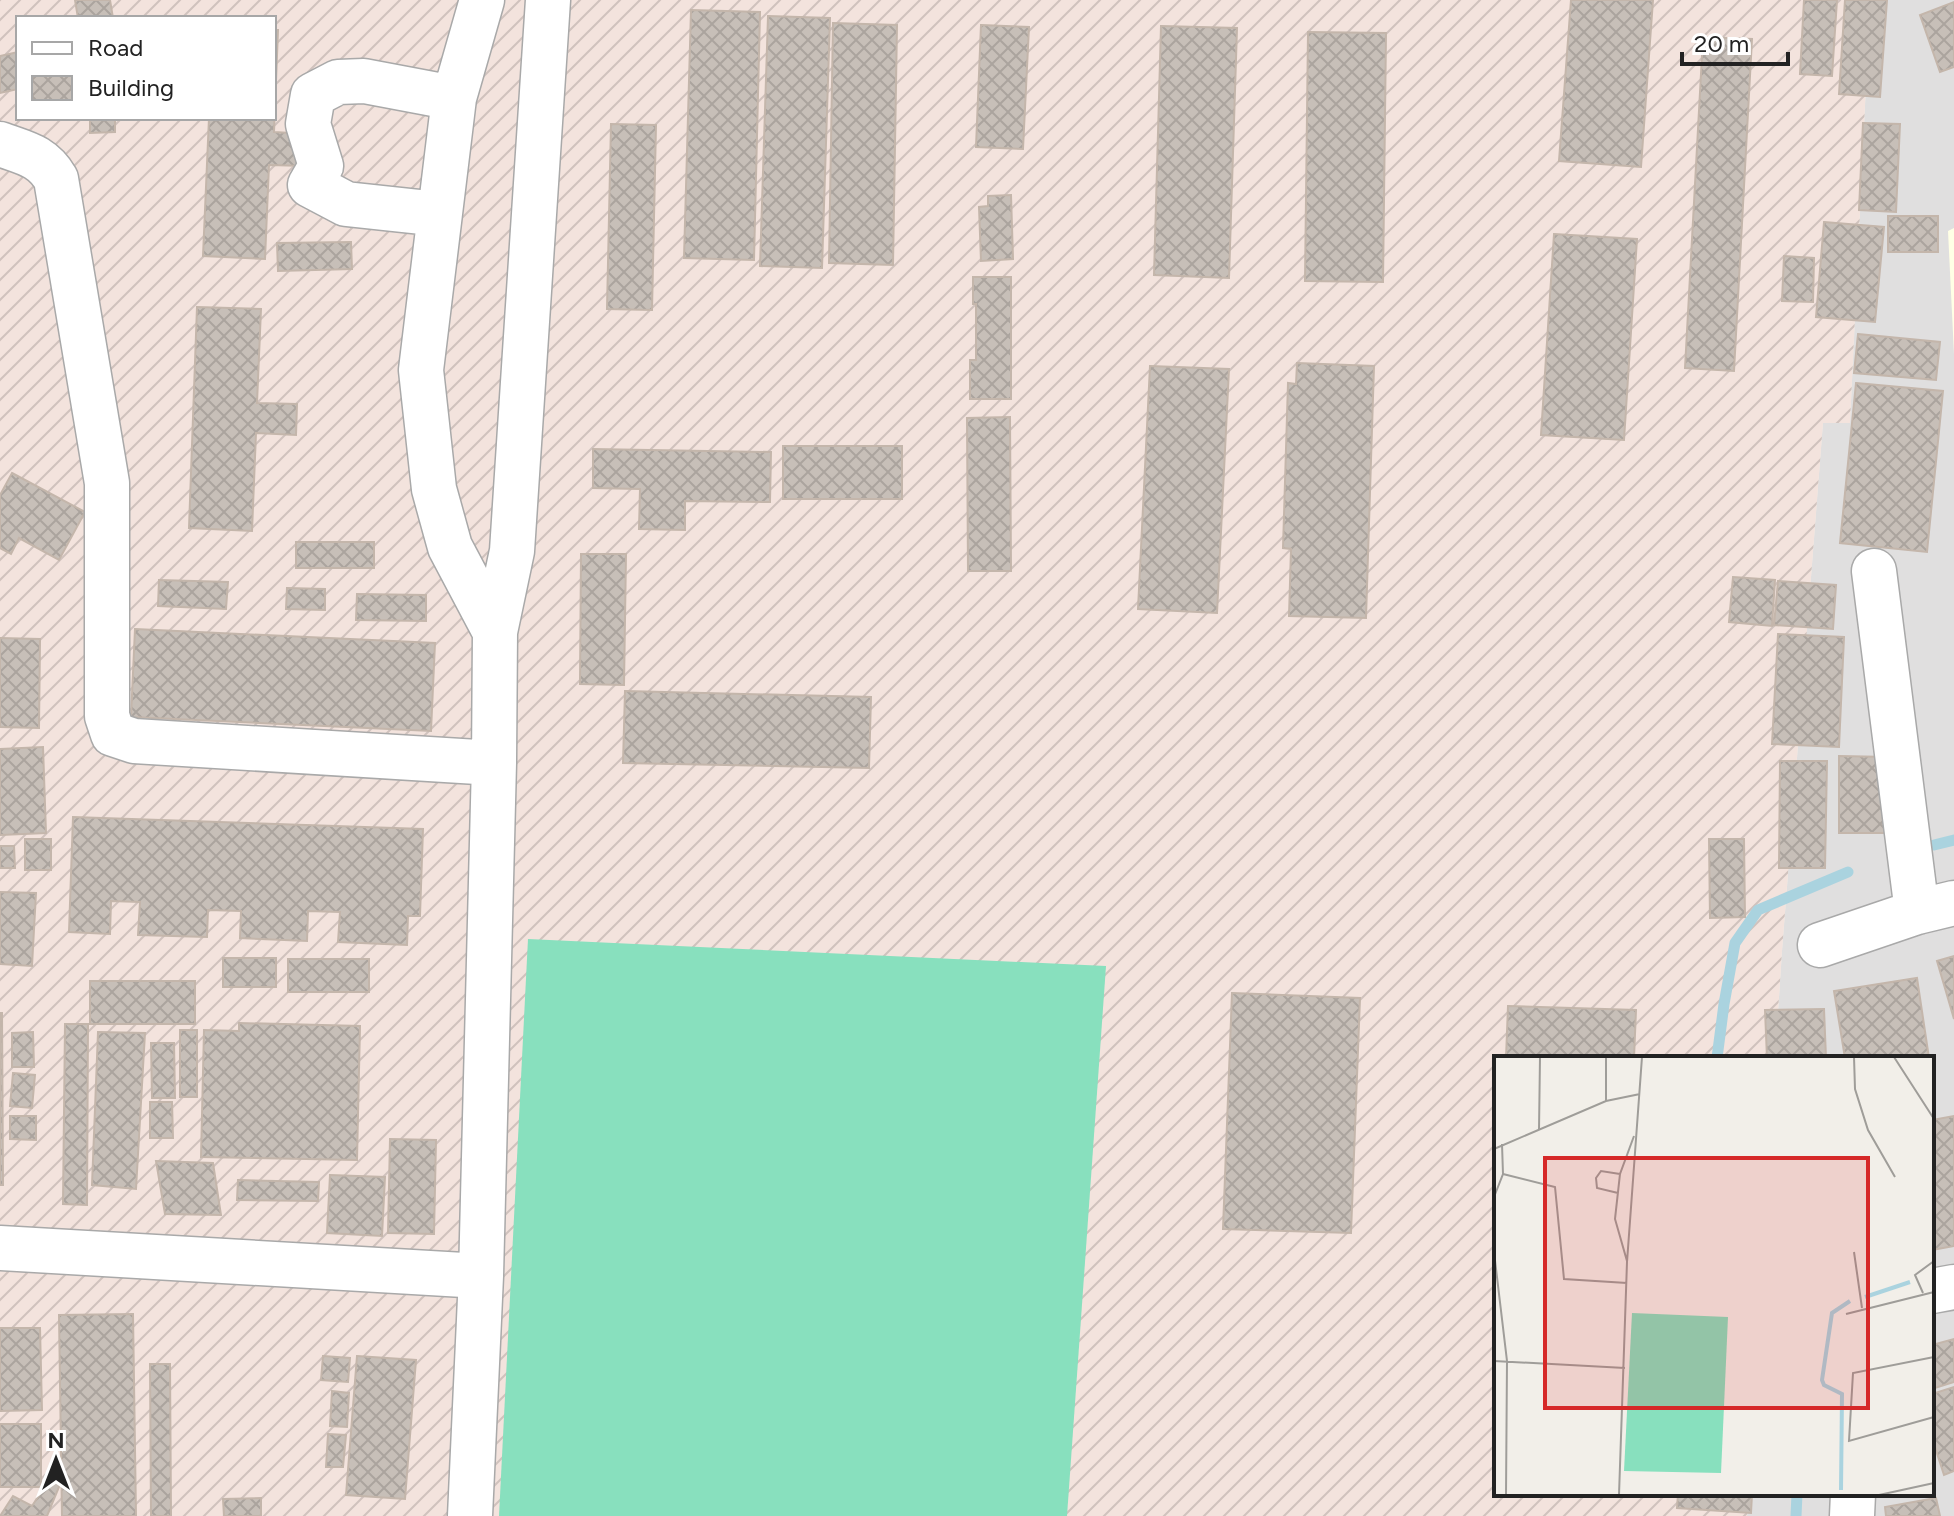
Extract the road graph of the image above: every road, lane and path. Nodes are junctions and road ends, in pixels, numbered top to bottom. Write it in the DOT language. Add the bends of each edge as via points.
graph roads {
  1 [pos="482,0"];
  2 [pos="548,0"];
  3 [pos="454,98"];
  4 [pos="0,144"];
  5 [pos="439,214"];
  6 [pos="1874,571"];
  7 [pos="495,632"];
  8 [pos="494,763"];
  9 [pos="1936,907"];
  10 [pos="1820,945"];
  11 [pos="0,1248"];
  12 [pos="481,1276"];
  13 [pos="1954,1287"];
  14 [pos="1934,1291"];
  15 [pos="1853,1496"];
  16 [pos="470,1516"];
  17 [pos="1852,1516"];
  1 -- 3 [label="street"];
  2 -- 7 [label="street" via="512,551"];
  3 -- 5 [label="street"];
  3 -- 5 [label="street" via="364,81 338,82 313,95 308,124 321,166 310,185 346,204"];
  4 -- 8 [label="street" via="38,158 56,179 107,483 107,716 113,734 134,741"];
  5 -- 7 [label="street" via="421,370 434,489 450,547"];
  6 -- 9 [label="street"];
  7 -- 8 [label="street"];
  8 -- 12 [label="street"];
  9 -- 10 [label="street"];
  11 -- 12 [label="street"];
  12 -- 16 [label="street"];
  13 -- 14 [label="street"];
  15 -- 17 [label="street"];
}
